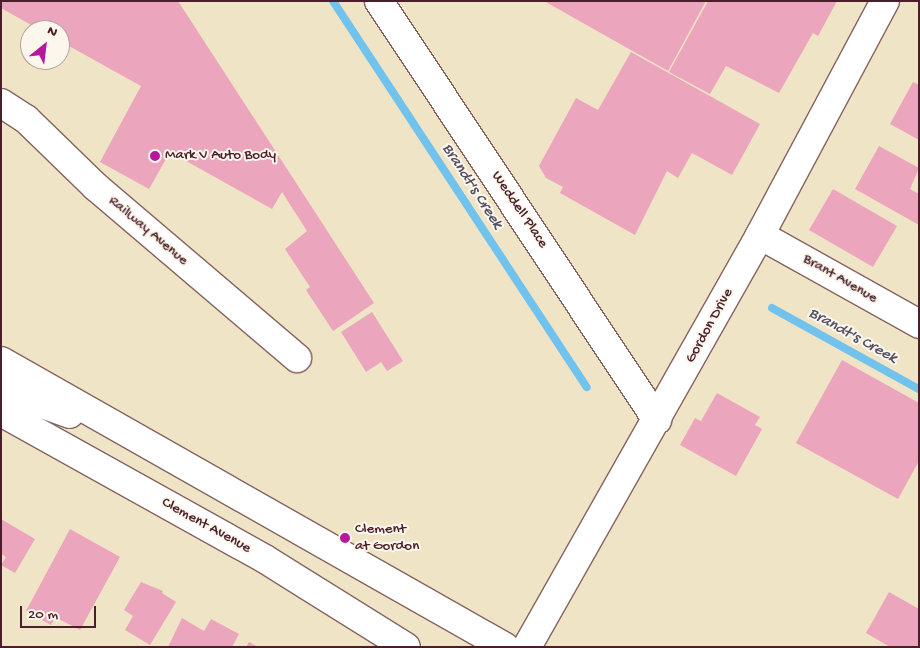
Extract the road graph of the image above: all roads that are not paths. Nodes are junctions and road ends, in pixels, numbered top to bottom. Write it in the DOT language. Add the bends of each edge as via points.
graph roads {
  1 [pos="380,1"];
  2 [pos="885,1"];
  3 [pos="1,103"];
  4 [pos="760,235"];
  5 [pos="919,324"];
  6 [pos="297,358"];
  7 [pos="1,361"];
  8 [pos="1,390"];
  9 [pos="1,412"];
  10 [pos="657,420"];
  11 [pos="140,439"];
  12 [pos="367,623"];
  13 [pos="380,647"];
  14 [pos="406,647"];
  15 [pos="505,647"];
  16 [pos="527,647"];
  1 -- 10 [label="street, Weddell Place"];
  2 -- 4 [label="street, Gordon Drive"];
  3 -- 6 [label="street, Railway Avenue" via="26,119 96,187"];
  4 -- 5 [label="street, Brant Avenue"];
  4 -- 10 [label="street, Gordon Drive"];
  7 -- 11 [label="street"];
  8 -- 11 [label="street"];
  9 -- 12 [label="street, Clement Avenue" via="265,559"];
  10 -- 16 [label="street, Gordon Drive"];
  11 -- 15 [label="street"];
  12 -- 13 [label="street"];
  12 -- 14 [label="street, Clement Avenue"];
}
